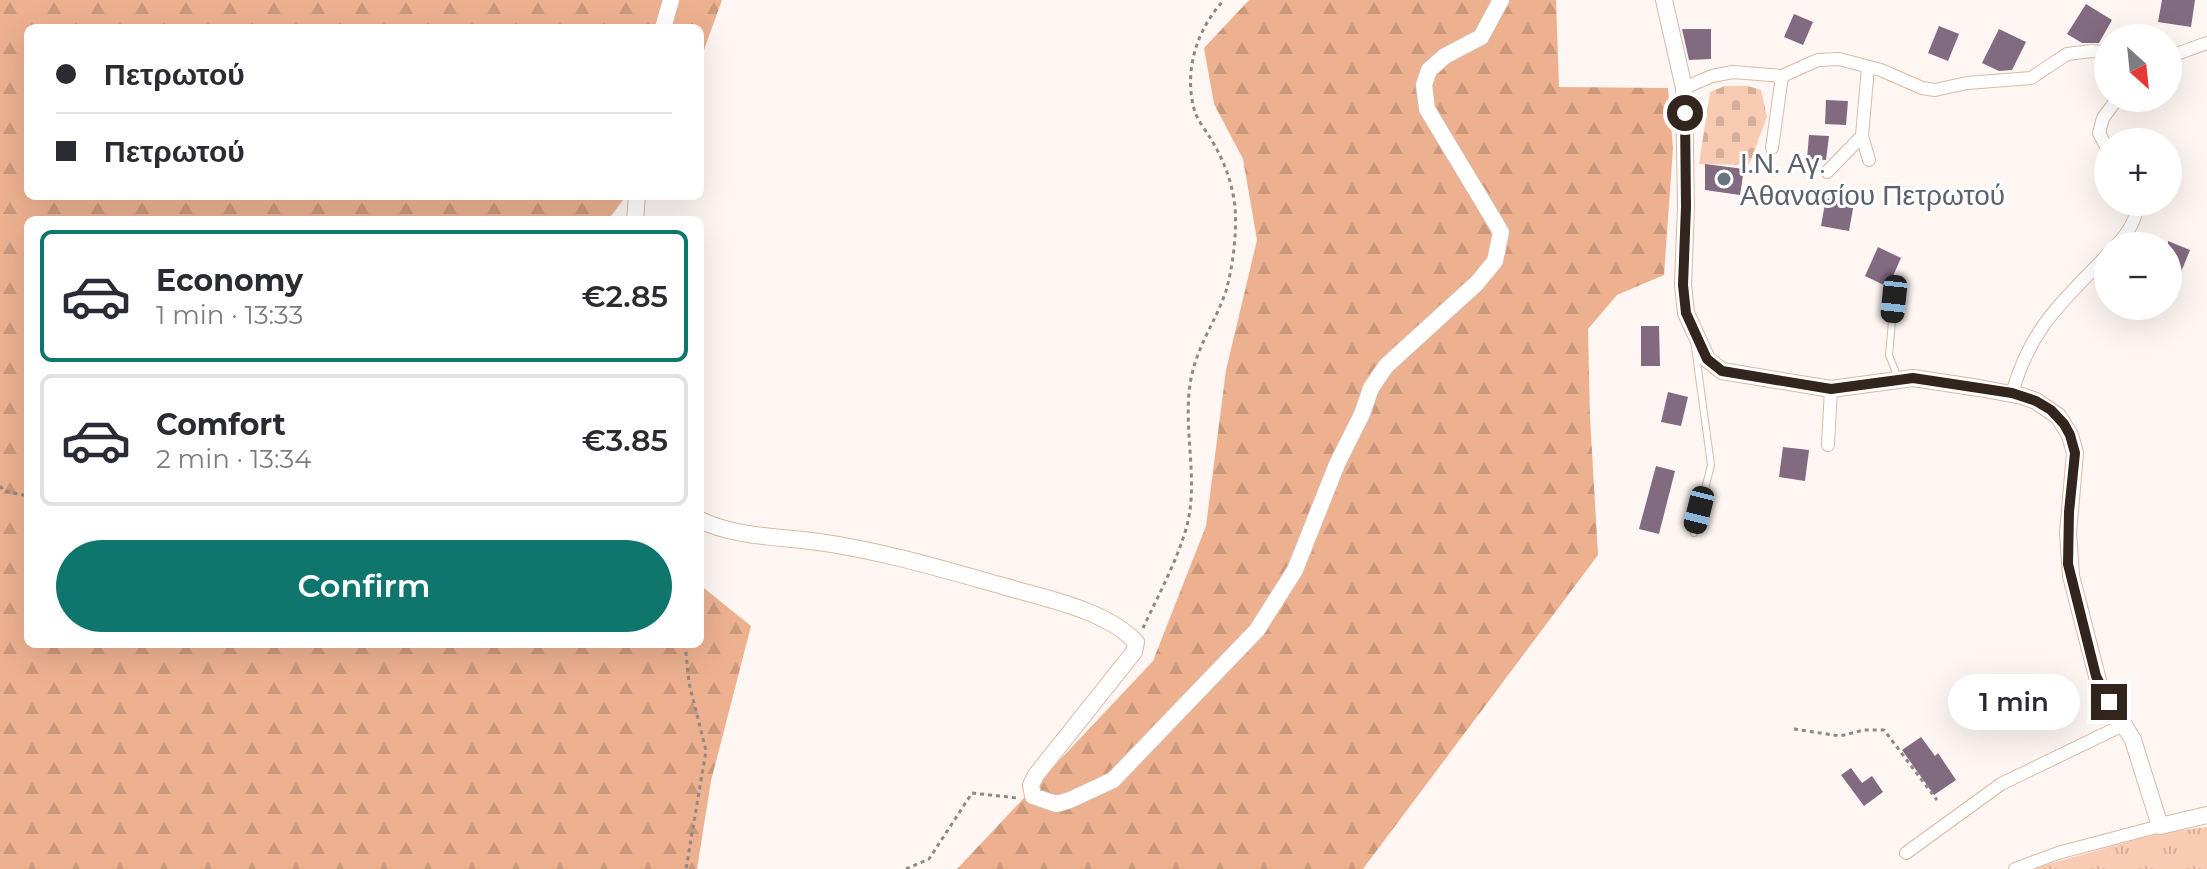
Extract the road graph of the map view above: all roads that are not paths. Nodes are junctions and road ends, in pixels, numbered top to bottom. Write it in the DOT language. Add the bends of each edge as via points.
graph roads {
  1 [pos="671,0"];
  2 [pos="1501,0"];
  3 [pos="1664,0"];
  4 [pos="664,24"];
  5 [pos="2207,43"];
  6 [pos="2094,51"];
  7 [pos="2182,52"];
  8 [pos="1868,67"];
  9 [pos="1782,76"];
  10 [pos="1684,88"];
  11 [pos="1862,136"];
  12 [pos="1772,148"];
  13 [pos="1869,160"];
  14 [pos="1827,172"];
  15 [pos="2094,268"];
  16 [pos="1894,299"];
  17 [pos="1693,331"];
  18 [pos="1899,380"];
  19 [pos="1831,389"];
  20 [pos="2012,393"];
  21 [pos="1828,445"];
  22 [pos="704,522"];
  23 [pos="1694,533"];
  24 [pos="2123,725"];
  25 [pos="2207,815"];
  26 [pos="2160,826"];
  27 [pos="1906,853"];
  28 [pos="2015,869"];
  1 -- 4 [label="street"];
  2 -- 22 [label="street" via="1481,37 1445,56 1429,70 1424,85 1427,109 1501,232 1495,261 1386,366 1371,388 1295,570 1257,630 1113,780 1056,804 1033,796 1031,785 1129,659 1136,642 1119,628 1086,612 876,551 733,533"];
  3 -- 10 [label="street"];
  5 -- 7 [label="street"];
  6 -- 8 [label="street" via="2067,54 2031,78 1935,90"];
  8 -- 9 [label="street" via="1818,60"];
  8 -- 11 [label="street"];
  9 -- 10 [label="street" via="1733,72"];
  9 -- 12 [label="street"];
  10 -- 17 [label="street" via="1683,285"];
  11 -- 13 [label="street"];
  11 -- 14 [label="street"];
  15 -- 20 [label="street" via="2036,334"];
  16 -- 18 [label="lane" via="1889,355"];
  17 -- 19 [label="street" via="1707,359 1722,371"];
  17 -- 23 [label="lane" via="1711,465"];
  18 -- 19 [label="street"];
  18 -- 20 [label="street"];
  19 -- 21 [label="street"];
  20 -- 24 [label="street" via="2051,410 2074,445 2068,564 2096,676"];
  24 -- 26 [label="street"];
  24 -- 27 [label="street" via="2001,784"];
  25 -- 26 [label="street"];
  26 -- 28 [label="street"];
}
